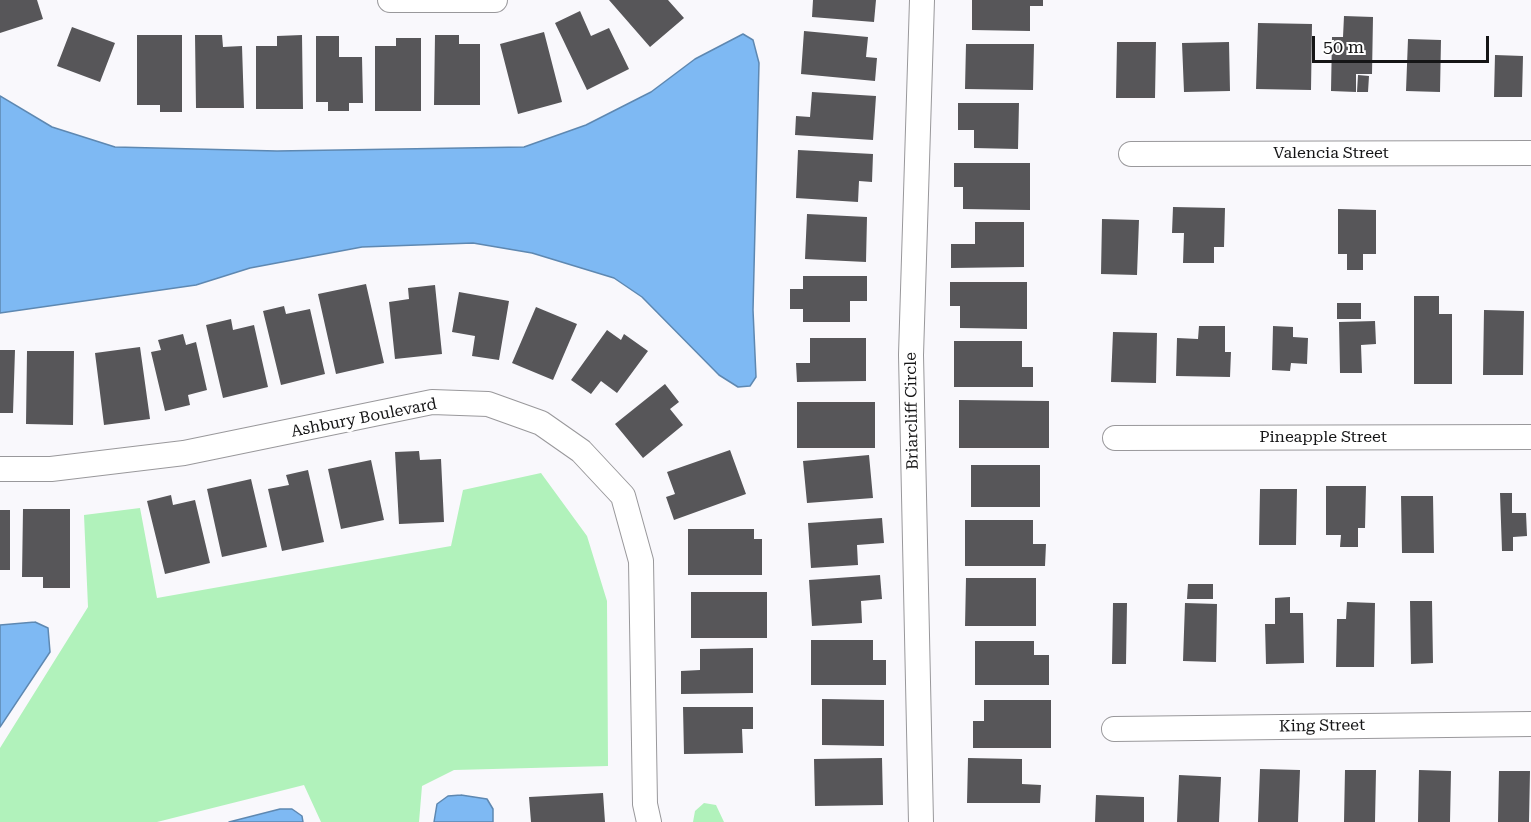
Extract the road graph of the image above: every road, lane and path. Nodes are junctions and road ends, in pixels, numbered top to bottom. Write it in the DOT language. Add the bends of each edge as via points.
graph roads {
  1 [pos="390,0"];
  2 [pos="495,0"];
  3 [pos="922,0"];
  4 [pos="1531,153"];
  5 [pos="1131,154"];
  6 [pos="1531,437"];
  7 [pos="1115,438"];
  8 [pos="0,469"];
  9 [pos="1531,724"];
  10 [pos="1114,729"];
  11 [pos="650,822"];
  12 [pos="921,822"];
  1 -- 2 [label="street"];
  3 -- 12 [label="street, Briarcliff Circle" via="911,355"];
  4 -- 5 [label="street, Valencia Street"];
  6 -- 7 [label="street, Pineapple Street"];
  8 -- 11 [label="street, Ashbury Boulevard" via="51,469 184,453 432,402 488,404 541,423 581,451 623,496 641,561 645,804"];
  9 -- 10 [label="street, King Street"];
}
